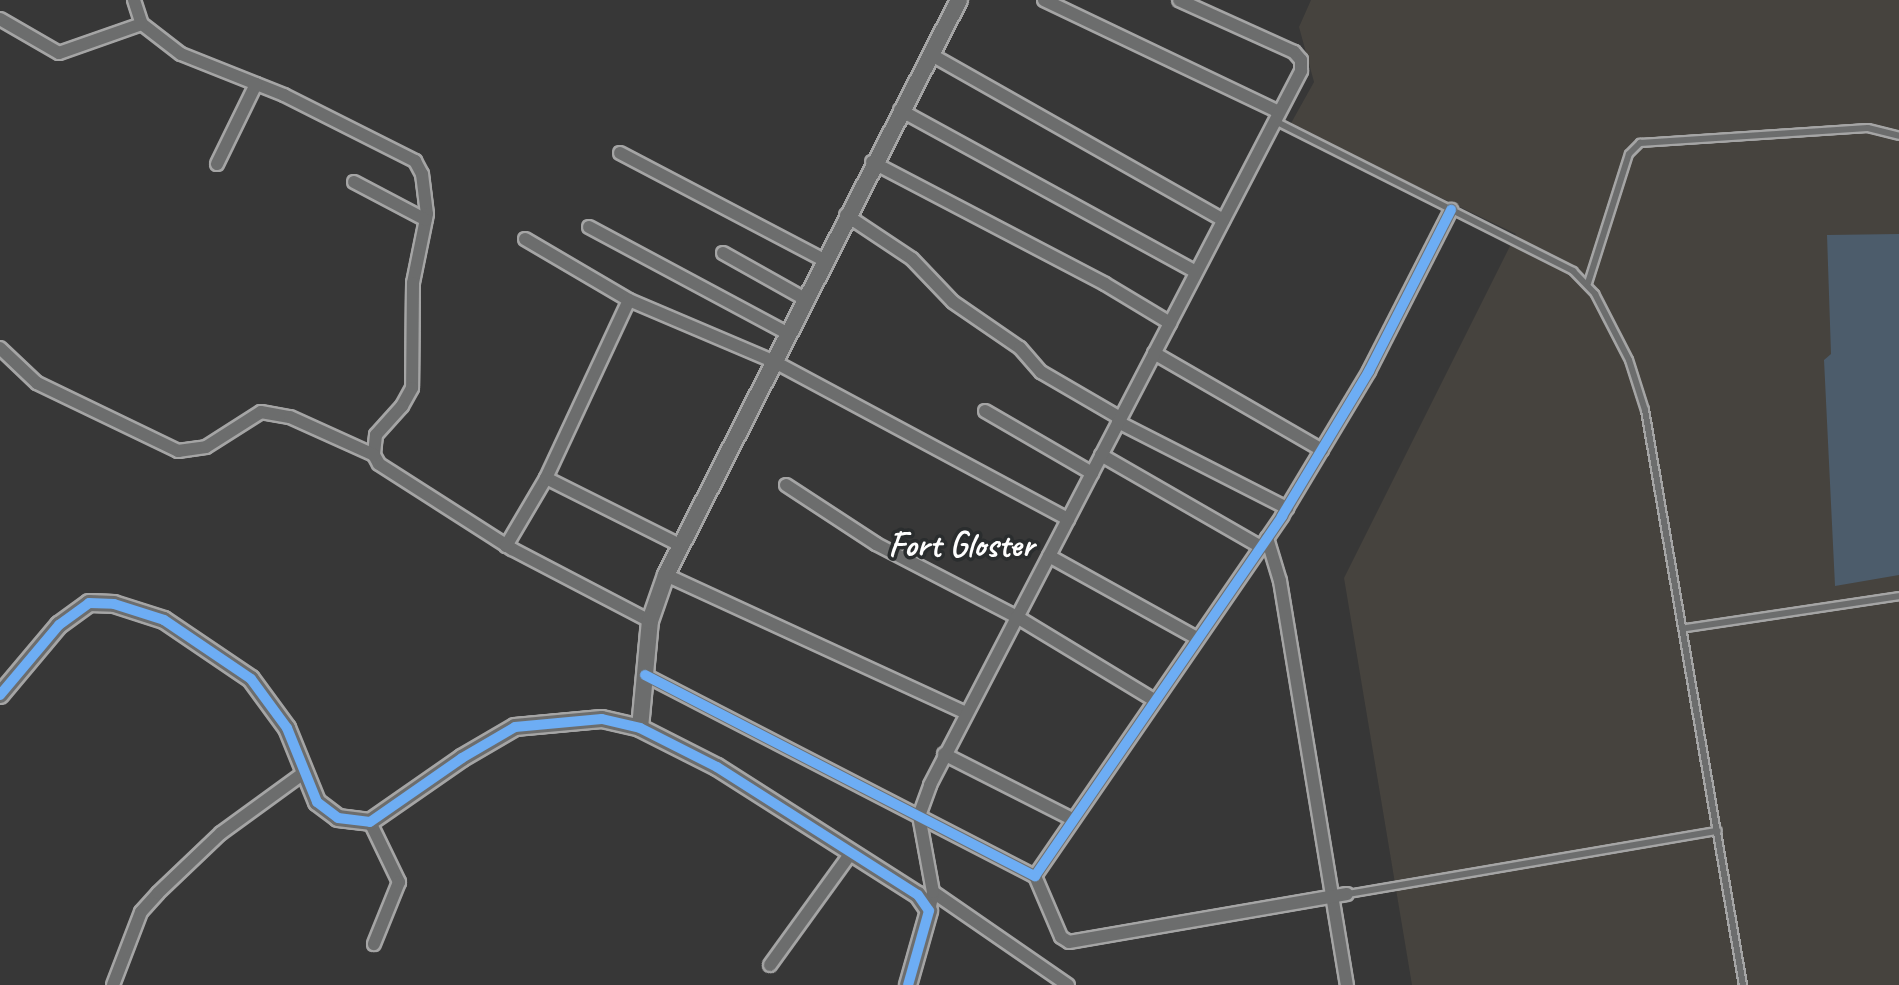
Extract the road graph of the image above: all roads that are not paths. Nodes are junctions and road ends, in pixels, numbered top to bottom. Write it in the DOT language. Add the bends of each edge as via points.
graph roads {
  1 [pos="134,0"];
  2 [pos="959,0"];
  3 [pos="1044,0"];
  4 [pos="1179,0"];
  5 [pos="0,19"];
  6 [pos="142,24"];
  7 [pos="930,54"];
  8 [pos="256,85"];
  9 [pos="901,110"];
  10 [pos="1277,117"];
  11 [pos="1899,136"];
  12 [pos="620,153"];
  13 [pos="872,162"];
  14 [pos="217,164"];
  15 [pos="354,182"];
  16 [pos="1451,210"];
  17 [pos="846,215"];
  18 [pos="426,220"];
  19 [pos="1223,220"];
  20 [pos="589,227"];
  21 [pos="525,239"];
  22 [pos="723,253"];
  23 [pos="824,260"];
  24 [pos="1196,272"];
  25 [pos="1588,283"];
  26 [pos="629,299"];
  27 [pos="805,299"];
  28 [pos="1170,323"];
  29 [pos="787,333"];
  30 [pos="0,348"];
  31 [pos="1154,353"];
  32 [pos="773,361"];
  33 [pos="985,411"];
  34 [pos="1119,420"];
  35 [pos="1322,450"];
  36 [pos="374,455"];
  37 [pos="1101,455"];
  38 [pos="1092,473"];
  39 [pos="546,478"];
  40 [pos="786,485"];
  41 [pos="1287,508"];
  42 [pos="1068,519"];
  43 [pos="1264,542"];
  44 [pos="506,546"];
  45 [pos="682,546"];
  46 [pos="1049,556"];
  47 [pos="666,575"];
  48 [pos="1899,596"];
  49 [pos="1017,617"];
  50 [pos="650,621"];
  51 [pos="1685,628"];
  52 [pos="1197,638"];
  53 [pos="645,675"];
  54 [pos="0,695"];
  55 [pos="1154,700"];
  56 [pos="966,713"];
  57 [pos="640,728"];
  58 [pos="944,754"];
  59 [pos="305,772"];
  60 [pos="919,816"];
  61 [pos="1072,819"];
  62 [pos="370,822"];
  63 [pos="1718,831"];
  64 [pos="851,853"];
  65 [pos="1035,876"];
  66 [pos="933,892"];
  67 [pos="1340,895"];
  68 [pos="929,911"];
  69 [pos="374,944"];
  70 [pos="770,965"];
  71 [pos="113,985"];
  72 [pos="908,985"];
  73 [pos="1068,985"];
  74 [pos="1348,985"];
  75 [pos="1743,985"];
  1 -- 6 [label="street"];
  2 -- 7 [label="street"];
  3 -- 10 [label="street"];
  4 -- 10 [label="street" via="1294,52 1301,60 1301,71"];
  5 -- 6 [label="street" via="59,53"];
  6 -- 8 [label="street" via="181,54"];
  7 -- 9 [label="street"];
  7 -- 19 [label="street"];
  8 -- 14 [label="street"];
  8 -- 18 [label="street" via="415,161 422,174"];
  9 -- 13 [label="street"];
  9 -- 24 [label="street"];
  10 -- 16 [label="lane"];
  10 -- 19 [label="street"];
  11 -- 25 [label="lane" via="1868,128 1640,143 1629,154"];
  12 -- 23 [label="street"];
  13 -- 17 [label="street"];
  13 -- 28 [label="street"];
  15 -- 18 [label="street"];
  16 -- 25 [label="lane" via="1573,271"];
  16 -- 35 [label="street" via="1369,371"];
  17 -- 23 [label="street"];
  17 -- 34 [label="street" via="912,259 953,302 1020,348 1041,372"];
  18 -- 36 [label="street" via="413,283 412,388 376,435"];
  19 -- 24 [label="street"];
  20 -- 29 [label="street"];
  21 -- 26 [label="street"];
  22 -- 27 [label="street"];
  23 -- 27 [label="street"];
  24 -- 28 [label="street"];
  25 -- 51 [label="lane" via="1629,360 1645,410"];
  26 -- 32 [label="street"];
  26 -- 39 [label="street"];
  27 -- 29 [label="street"];
  28 -- 31 [label="street"];
  29 -- 32 [label="street"];
  30 -- 36 [label="street" via="37,383 178,451 206,447 261,412 290,417"];
  31 -- 34 [label="street"];
  31 -- 35 [label="street"];
  32 -- 42 [label="street"];
  32 -- 45 [label="street"];
  33 -- 38 [label="street"];
  34 -- 37 [label="street"];
  34 -- 41 [label="street"];
  35 -- 41 [label="street"];
  36 -- 44 [label="street" via="379,464"];
  37 -- 38 [label="street"];
  37 -- 43 [label="street"];
  38 -- 42 [label="street"];
  39 -- 44 [label="street"];
  39 -- 45 [label="street"];
  40 -- 49 [label="street" via="876,544"];
  41 -- 43 [label="street"];
  42 -- 46 [label="street"];
  43 -- 52 [label="street"];
  43 -- 67 [label="street" via="1280,581"];
  44 -- 50 [label="street"];
  45 -- 47 [label="street"];
  46 -- 49 [label="street"];
  46 -- 52 [label="street"];
  47 -- 50 [label="street"];
  47 -- 56 [label="street"];
  48 -- 51 [label="lane"];
  49 -- 55 [label="street"];
  49 -- 56 [label="street"];
  50 -- 53 [label="street"];
  51 -- 63 [label="lane"];
  52 -- 55 [label="street"];
  53 -- 57 [label="street"];
  53 -- 60 [label="street"];
  54 -- 59 [label="street" via="60,625 89,603 114,604 164,620 251,679 287,728"];
  55 -- 61 [label="street"];
  56 -- 58 [label="street"];
  57 -- 62 [label="street" via="602,719 515,727"];
  57 -- 64 [label="street" via="718,767"];
  58 -- 60 [label="street"];
  58 -- 61 [label="street"];
  59 -- 62 [label="street" via="317,802 338,818"];
  59 -- 71 [label="street" via="221,832 158,893 141,912"];
  60 -- 65 [label="street"];
  60 -- 66 [label="street"];
  61 -- 65 [label="street"];
  62 -- 69 [label="street" via="399,882"];
  63 -- 67 [label="lane"];
  63 -- 75 [label="lane"];
  64 -- 68 [label="street" via="918,895"];
  64 -- 70 [label="street"];
  65 -- 67 [label="street" via="1061,937 1069,942"];
  66 -- 68 [label="street"];
  66 -- 73 [label="street"];
  67 -- 74 [label="street"];
  68 -- 72 [label="street"];
}
